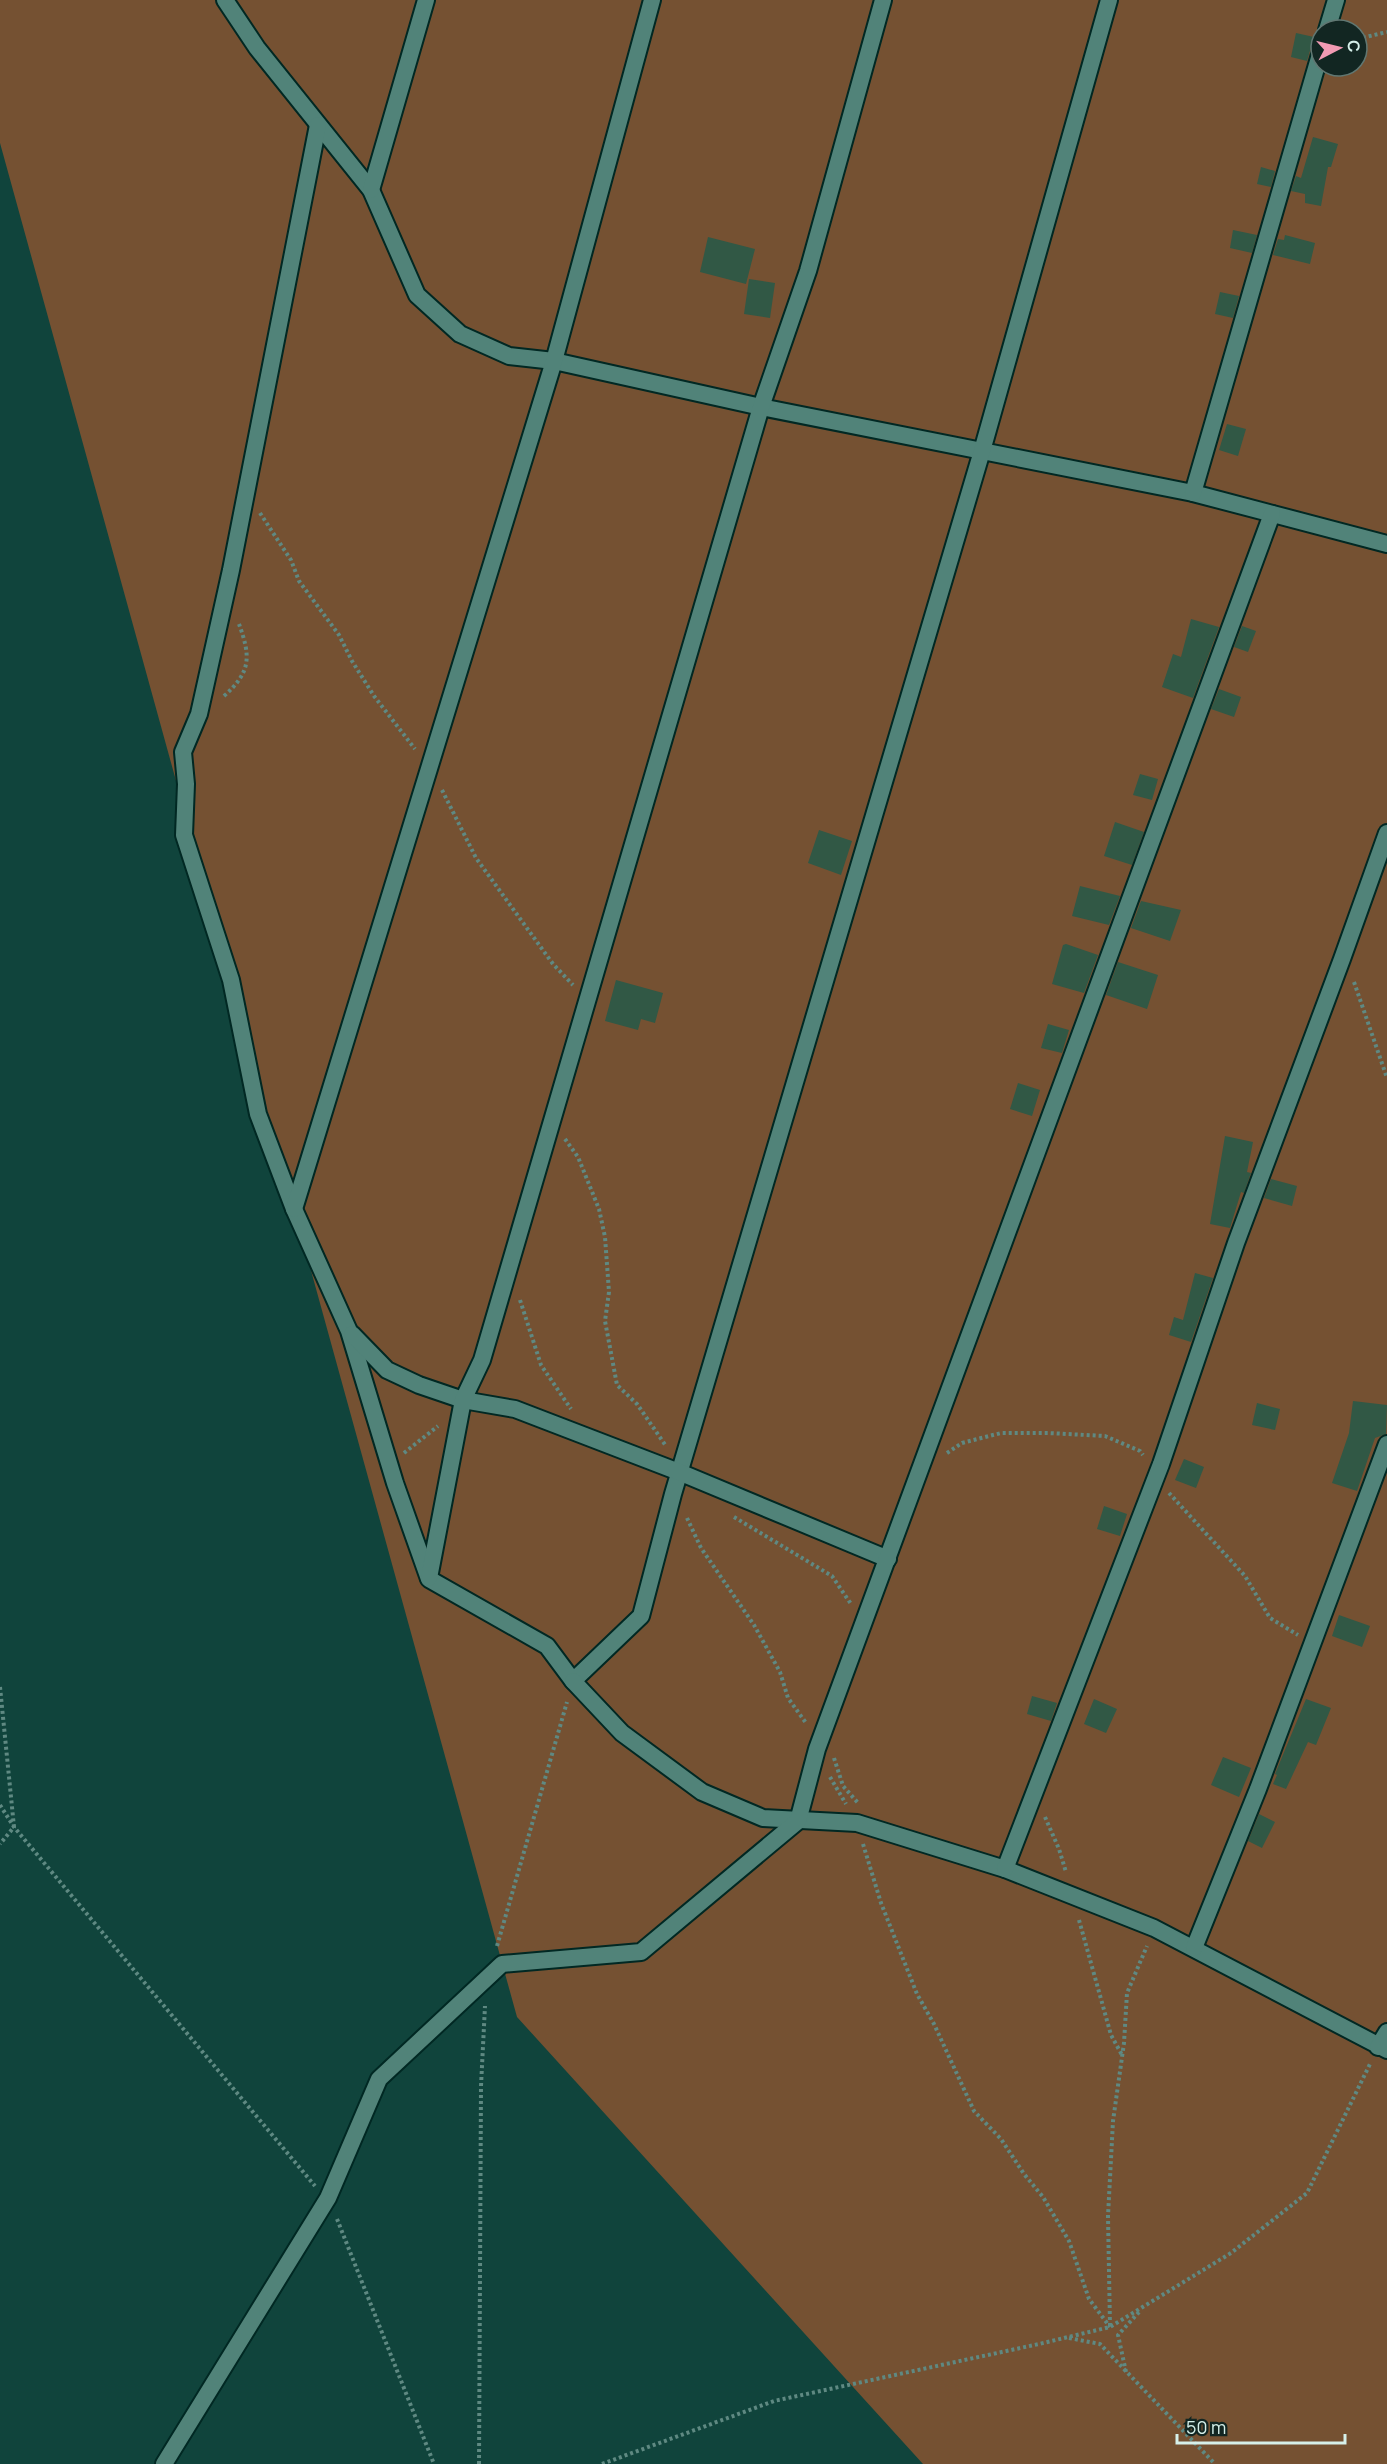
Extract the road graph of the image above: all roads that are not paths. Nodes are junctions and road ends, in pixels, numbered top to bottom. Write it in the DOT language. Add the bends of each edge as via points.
graph roads {
  1 [pos="225,0"];
  2 [pos="426,0"];
  3 [pos="652,0"];
  4 [pos="883,0"];
  5 [pos="1109,0"];
  6 [pos="1336,0"];
  7 [pos="1331,18"];
  8 [pos="1313,78"];
  9 [pos="318,125"];
  10 [pos="371,190"];
  11 [pos="554,361"];
  12 [pos="761,407"];
  13 [pos="982,451"];
  14 [pos="1193,493"];
  15 [pos="1272,514"];
  16 [pos="1387,544"];
  17 [pos="1387,833"];
  18 [pos="294,1209"];
  19 [pos="349,1331"];
  20 [pos="463,1400"];
  21 [pos="1387,1444"];
  22 [pos="679,1472"];
  23 [pos="888,1559"];
  24 [pos="429,1579"];
  25 [pos="573,1681"];
  26 [pos="798,1821"];
  27 [pos="1005,1869"];
  28 [pos="1194,1948"];
  29 [pos="1387,2031"];
  30 [pos="1383,2048"];
  31 [pos="164,2464"];
  1 -- 9 [label="street"];
  2 -- 10 [label="street"];
  3 -- 11 [label="street"];
  4 -- 12 [label="street" via="808,271"];
  5 -- 13 [label="street"];
  6 -- 7 [label="street"];
  8 -- 14 [label="street"];
  9 -- 10 [label="street"];
  9 -- 18 [label="street" via="231,570 199,714 183,752 184,835 231,980 258,1114"];
  10 -- 11 [label="street" via="417,295 460,334 509,356"];
  11 -- 12 [label="street"];
  11 -- 18 [label="street"];
  12 -- 13 [label="street"];
  12 -- 20 [label="street" via="482,1360"];
  13 -- 14 [label="street"];
  13 -- 22 [label="street"];
  14 -- 15 [label="street"];
  15 -- 16 [label="street"];
  15 -- 23 [label="street"];
  17 -- 27 [label="street" via="1236,1243 1157,1474"];
  18 -- 19 [label="street"];
  19 -- 20 [label="street" via="387,1370"];
  19 -- 24 [label="street"];
  20 -- 22 [label="street" via="515,1409"];
  20 -- 24 [label="street"];
  21 -- 28 [label="street"];
  22 -- 23 [label="street"];
  22 -- 25 [label="street" via="641,1616"];
  23 -- 26 [label="street"];
  24 -- 25 [label="street" via="547,1646"];
  25 -- 26 [label="street" via="622,1733 702,1792 763,1818"];
  26 -- 27 [label="street" via="857,1823"];
  26 -- 31 [label="street" via="640,1953 502,1964 379,2079 328,2198"];
  27 -- 28 [label="street" via="1154,1928"];
  28 -- 30 [label="street"];
  29 -- 30 [label="street"];
}
